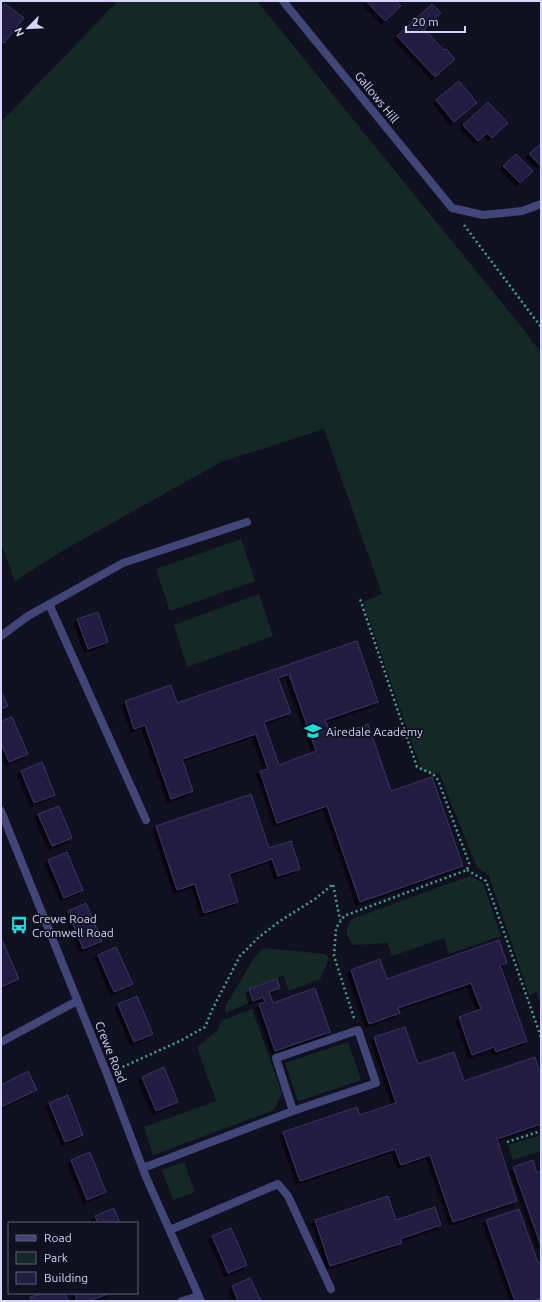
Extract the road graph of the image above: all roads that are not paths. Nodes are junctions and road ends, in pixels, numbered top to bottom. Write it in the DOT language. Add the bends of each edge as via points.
graph roads {
  1 [pos="283,1"];
  2 [pos="541,204"];
  3 [pos="247,522"];
  4 [pos="49,604"];
  5 [pos="1,636"];
  6 [pos="2,814"];
  7 [pos="146,820"];
  8 [pos="77,1001"];
  9 [pos="1,1042"];
  10 [pos="293,1111"];
  11 [pos="143,1168"];
  12 [pos="170,1230"];
  13 [pos="331,1290"];
  14 [pos="200,1299"];
  15 [pos="182,1301"];
  1 -- 2 [label="street, Gallows Hill" via="452,208 483,215 522,211"];
  3 -- 4 [label="street" via="123,563"];
  4 -- 5 [label="street"];
  4 -- 7 [label="street"];
  6 -- 8 [label="street, Crewe Road"];
  8 -- 9 [label="street"];
  8 -- 11 [label="street, Crewe Road"];
  10 -- 10 [label="street" via="376,1083 358,1030 276,1058"];
  10 -- 11 [label="street"];
  11 -- 12 [label="street, Crewe Road"];
  12 -- 13 [label="street" via="278,1184 288,1196"];
  12 -- 14 [label="street, Crewe Road"];
  14 -- 15 [label="street"];
}
